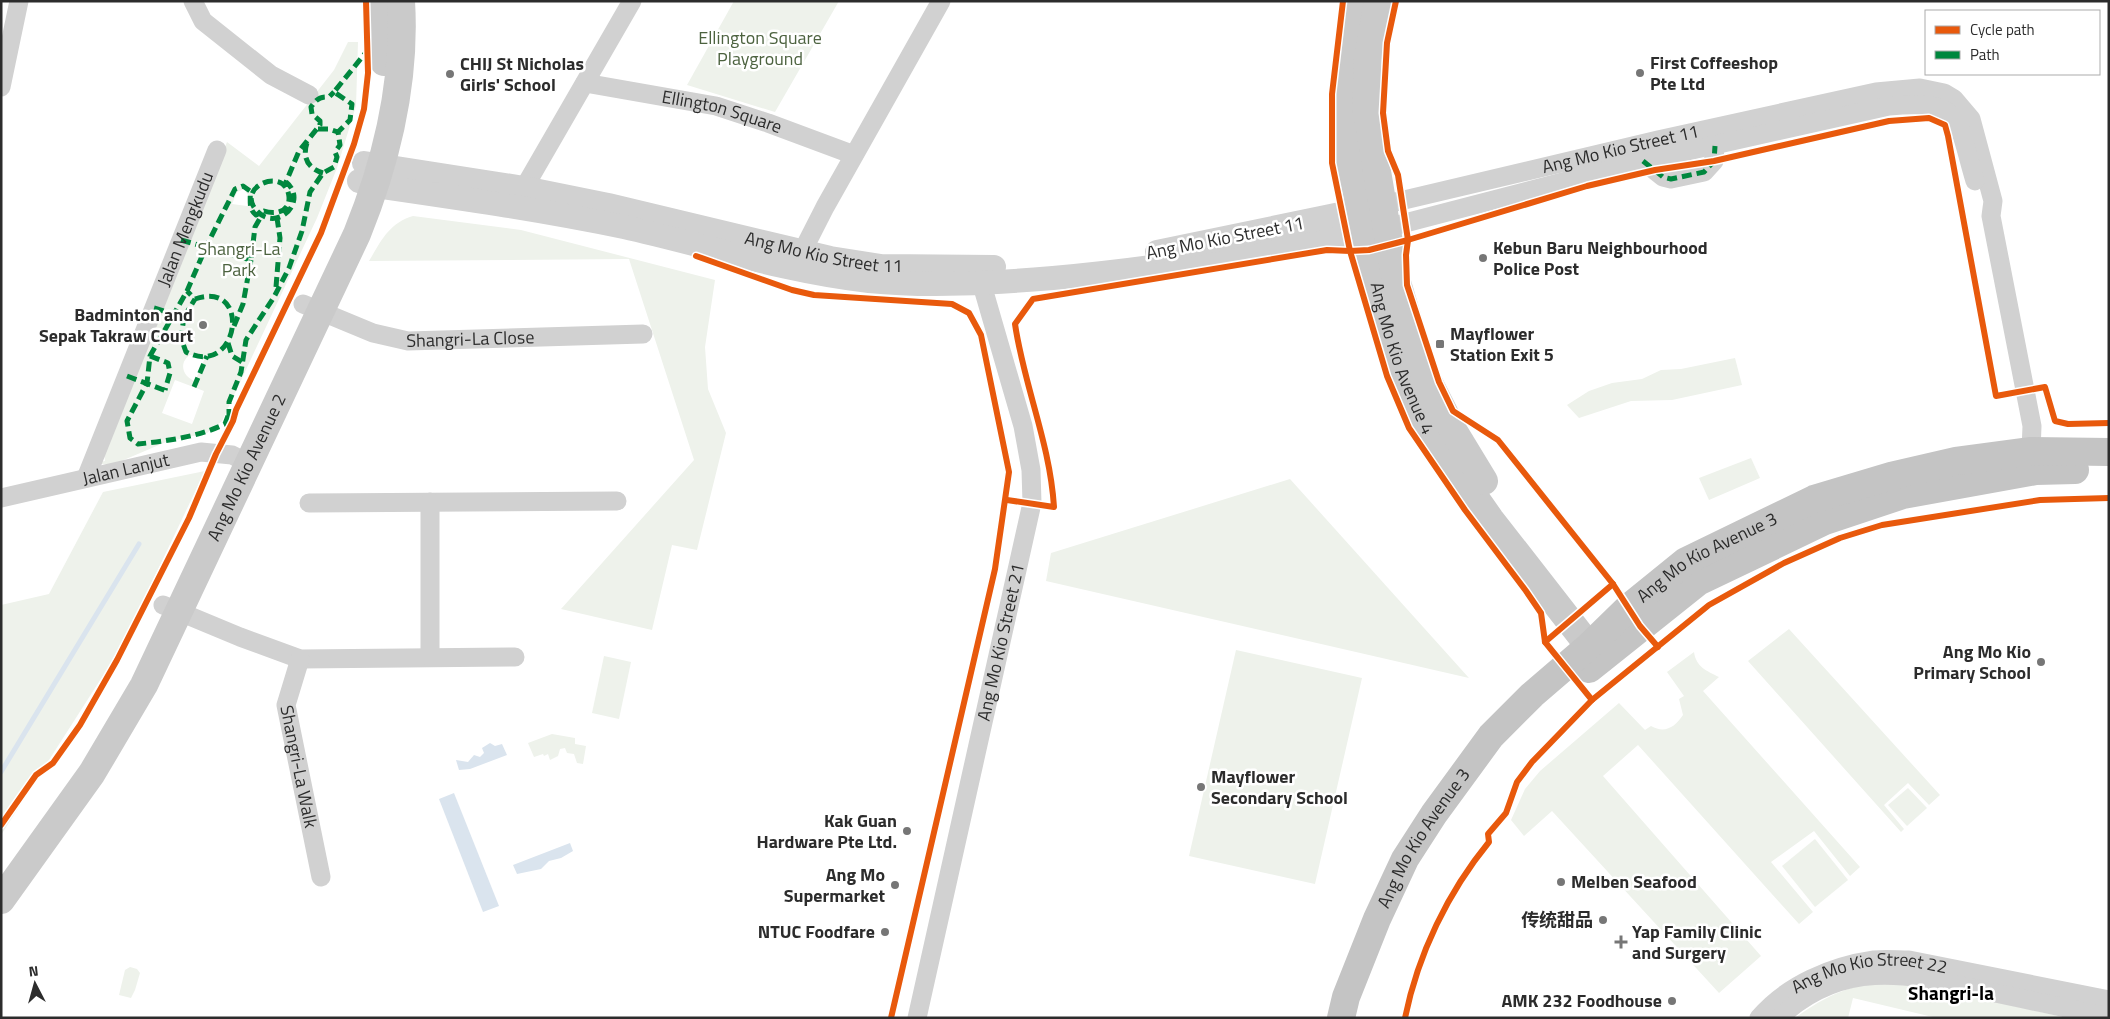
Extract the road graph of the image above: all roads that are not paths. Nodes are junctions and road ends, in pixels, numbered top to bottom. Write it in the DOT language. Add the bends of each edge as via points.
graph roads {
  1 [pos="19,1"];
  2 [pos="193,1"];
  3 [pos="382,1"];
  4 [pos="401,1"];
  5 [pos="632,1"];
  6 [pos="941,1"];
  7 [pos="1357,1"];
  8 [pos="1378,1"];
  9 [pos="585,83"];
  10 [pos="1,87"];
  11 [pos="309,95"];
  12 [pos="217,150"];
  13 [pos="854,155"];
  14 [pos="370,174"];
  15 [pos="521,197"];
  16 [pos="1992,216"];
  17 [pos="1374,219"];
  18 [pos="798,259"];
  19 [pos="979,275"];
  20 [pos="312,308"];
  21 [pos="643,334"];
  22 [pos="2109,452"];
  23 [pos="240,459"];
  24 [pos="2034,461"];
  25 [pos="2109,469"];
  26 [pos="86,478"];
  27 [pos="1,498"];
  28 [pos="616,501"];
  29 [pos="430,502"];
  30 [pos="309,503"];
  31 [pos="171,608"];
  32 [pos="1600,647"];
  33 [pos="430,657"];
  34 [pos="515,657"];
  35 [pos="300,659"];
  36 [pos="1,871"];
  37 [pos="321,876"];
  38 [pos="1,900"];
  39 [pos="2109,1000"];
  40 [pos="917,1018"];
  41 [pos="1341,1018"];
  42 [pos="1356,1018"];
  43 [pos="1759,1018"];
  44 [pos="1779,1018"];
  45 [pos="2109,1018"];
  1 -- 10 [label="street"];
  2 -- 11 [label="street" via="203,21 271,75"];
  3 -- 14 [label="main road, Ang Mo Kio Avenue 2" via="384,62"];
  4 -- 14 [label="main road, Ang Mo Kio Avenue 2" via="402,50 396,97"];
  5 -- 9 [label="street"];
  6 -- 13 [label="street"];
  7 -- 17 [label="main road, Ang Mo Kio Avenue 4" via="1350,48 1349,158"];
  8 -- 17 [label="main road, Ang Mo Kio Avenue 4" via="1368,57 1366,98"];
  9 -- 13 [label="street, Ellington Square" via="716,106"];
  9 -- 15 [label="street"];
  12 -- 26 [label="street, Jalan Mengkudu"];
  13 -- 18 [label="street"];
  14 -- 15 [label="street, Ang Mo Kio Street 11"];
  14 -- 20 [label="main road, Ang Mo Kio Avenue 2"];
  15 -- 18 [label="street, Ang Mo Kio Street 11" via="624,227"];
  16 -- 17 [label="street, Ang Mo Kio Street 11" via="1993,200 1971,119 1954,99 1920,88 1876,92 1658,140"];
  16 -- 17 [label="street, Ang Mo Kio Street 11" via="1982,204 1954,117 1944,108 1913,104 1889,106 1715,146 1714,161 1704,172 1670,179 1662,177 1643,161"];
  16 -- 24 [label="street, Ang Mo Kio Street 11" via="2032,426"];
  17 -- 19 [label="street, Ang Mo Kio Street 11" via="1263,252 1135,270"];
  17 -- 32 [label="main road, Ang Mo Kio Avenue 4" via="1383,313 1402,372 1426,429 1490,519"];
  18 -- 19 [label="street, Ang Mo Kio Street 11" via="830,258"];
  19 -- 40 [label="street, Ang Mo Kio Street 21" via="1023,426 1031,470 1032,503"];
  20 -- 21 [label="street, Shangri-La Close" via="373,333 408,341"];
  20 -- 23 [label="main road, Ang Mo Kio Avenue 2"];
  22 -- 24 [label="main road, Ang Mo Kio Avenue 3"];
  23 -- 26 [label="street, Jalan Lanjut" via="201,452"];
  23 -- 31 [label="main road, Ang Mo Kio Avenue 2"];
  24 -- 25 [label="main road, Ang Mo Kio Avenue 3"];
  24 -- 32 [label="main road, Ang Mo Kio Avenue 3" via="1956,461 1814,499 1686,561 1628,608"];
  26 -- 27 [label="street, Jalan Lanjut"];
  28 -- 29 [label="street"];
  29 -- 30 [label="street"];
  29 -- 33 [label="street"];
  31 -- 35 [label="street"];
  31 -- 36 [label="main road, Ang Mo Kio Avenue 2" via="98,730"];
  31 -- 38 [label="main road, Ang Mo Kio Avenue 2" via="144,685 92,773"];
  32 -- 41 [label="main road, Ang Mo Kio Avenue 3" via="1532,695 1491,736 1414,844 1377,919"];
  32 -- 42 [label="main road, Ang Mo Kio Avenue 3" via="1513,736 1439,833 1402,900 1360,1000"];
  33 -- 34 [label="street"];
  33 -- 35 [label="street"];
  35 -- 37 [label="street, Shangri-La Walk" via="286,705"];
  39 -- 43 [label="street, Ang Mo Kio Street 22" via="1909,960 1876,960 1838,968 1797,986"];
  44 -- 45 [label="street, Ang Mo Kio Street 22" via="1828,986 1850,979 1896,974"];
}
